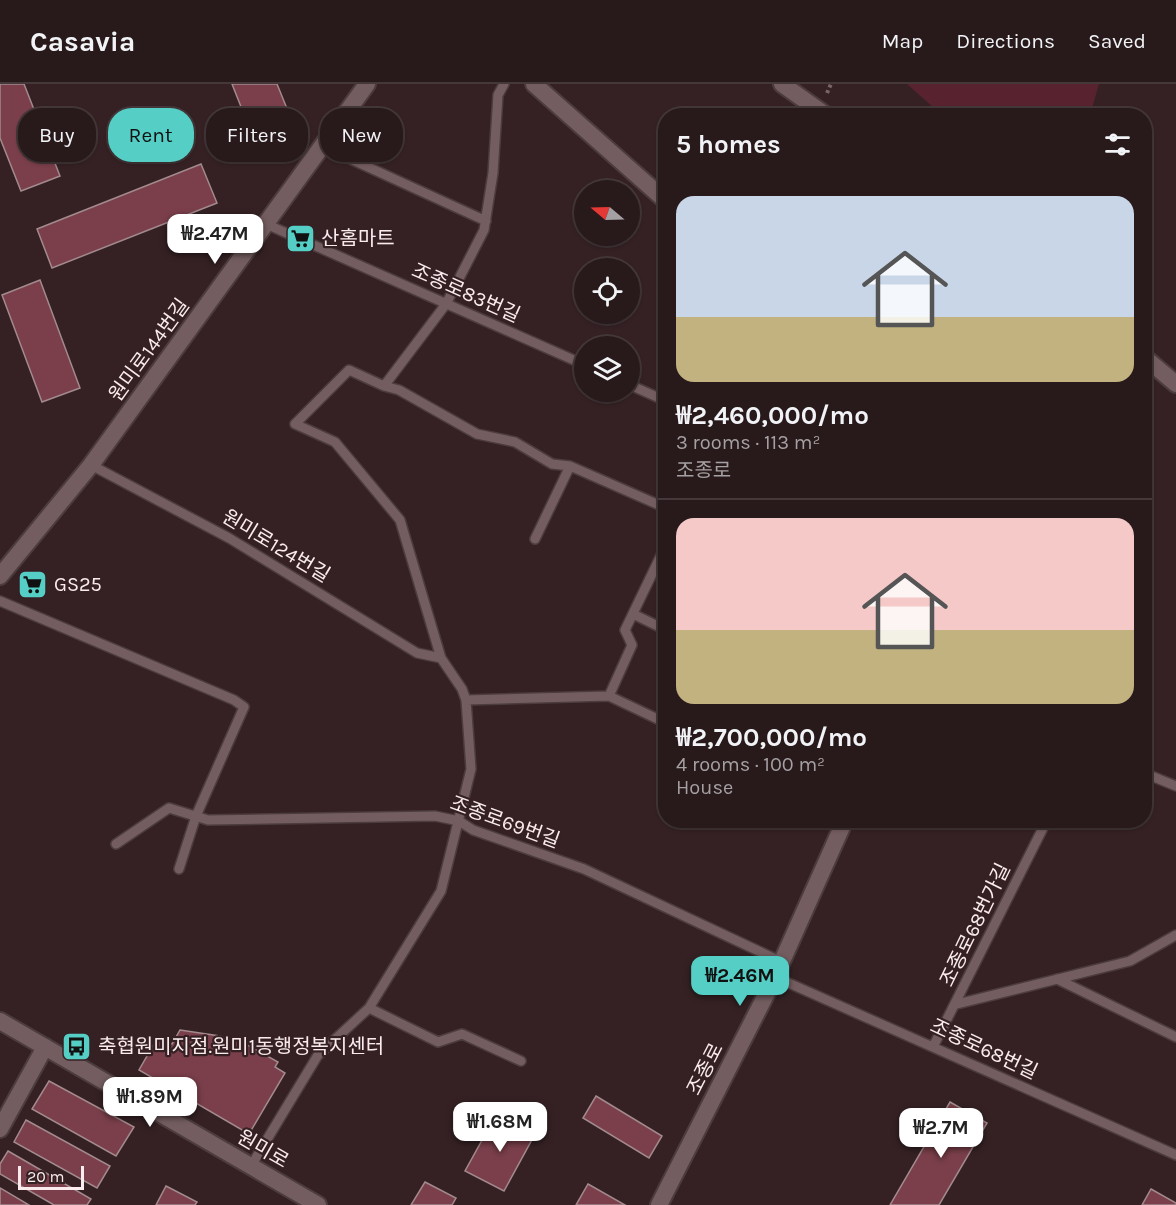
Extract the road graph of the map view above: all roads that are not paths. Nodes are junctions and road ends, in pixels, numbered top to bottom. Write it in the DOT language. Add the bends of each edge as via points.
graph roads {
  1 [pos="367,84"];
  2 [pos="504,84"];
  3 [pos="534,84"];
  4 [pos="782,84"];
  5 [pos="350,108"];
  6 [pos="816,108"];
  7 [pos="320,149"];
  8 [pos="357,162"];
  9 [pos="658,194"];
  10 [pos="486,220"];
  11 [pos="266,224"];
  12 [pos="446,304"];
  13 [pos="574,360"];
  14 [pos="1152,364"];
  15 [pos="1176,384"];
  16 [pos="384,386"];
  17 [pos="640,389"];
  18 [pos="658,397"];
  19 [pos="91,465"];
  20 [pos="570,466"];
  21 [pos="658,504"];
  22 [pos="535,539"];
  23 [pos="658,562"];
  24 [pos="0,576"];
  25 [pos="0,601"];
  26 [pos="633,614"];
  27 [pos="658,626"];
  28 [pos="441,658"];
  29 [pos="609,696"];
  30 [pos="466,700"];
  31 [pos="658,719"];
  32 [pos="1152,776"];
  33 [pos="1176,786"];
  34 [pos="196,816"];
  35 [pos="459,821"];
  36 [pos="841,828"];
  37 [pos="1043,828"];
  38 [pos="116,844"];
  39 [pos="179,869"];
  40 [pos="1176,935"];
  41 [pos="778,969"];
  42 [pos="1057,979"];
  43 [pos="957,1004"];
  44 [pos="369,1008"];
  45 [pos="0,1021"];
  46 [pos="1176,1037"];
  47 [pos="934,1045"];
  48 [pos="45,1047"];
  49 [pos="521,1061"];
  50 [pos="0,1130"];
  51 [pos="1176,1155"];
  52 [pos="251,1166"];
  53 [pos="318,1205"];
  54 [pos="659,1205"];
  1 -- 5 [label="street, 원미로144번길"];
  2 -- 10 [label="lane" via="498,95"];
  3 -- 9 [label="street"];
  4 -- 6 [label="street"];
  7 -- 11 [label="street, 원미로144번길"];
  8 -- 10 [label="lane"];
  10 -- 12 [label="lane"];
  11 -- 12 [label="lane, 조종로83번길"];
  11 -- 19 [label="street, 원미로144번길"];
  12 -- 13 [label="lane, 조종로83번길"];
  12 -- 16 [label="lane"];
  14 -- 15 [label="street"];
  16 -- 20 [label="lane" via="399,390 477,434 515,442 552,465"];
  16 -- 28 [label="lane" via="349,370 295,424 335,442 400,520"];
  17 -- 18 [label="lane"];
  19 -- 24 [label="street, 원미로144번길"];
  19 -- 28 [label="lane, 원미로124번길" via="229,538 417,653"];
  20 -- 21 [label="lane"];
  20 -- 22 [label="lane"];
  23 -- 26 [label="lane"];
  25 -- 34 [label="lane" via="244,707"];
  26 -- 27 [label="lane"];
  26 -- 29 [label="lane" via="625,630 632,645"];
  28 -- 30 [label="lane"];
  29 -- 30 [label="lane"];
  29 -- 31 [label="lane"];
  30 -- 35 [label="lane" via="471,769"];
  32 -- 33 [label="lane"];
  34 -- 35 [label="lane, 조종로69번길" via="208,820 435,816"];
  34 -- 38 [label="lane, 조종로69번길" via="169,808"];
  34 -- 39 [label="lane"];
  35 -- 41 [label="lane, 조종로69번길" via="473,830 584,869"];
  35 -- 44 [label="lane" via="441,891"];
  36 -- 41 [label="street, 조종로"];
  37 -- 43 [label="lane, 조종로68번가길"];
  40 -- 42 [label="lane" via="1130,961"];
  41 -- 47 [label="lane, 조종로68번길"];
  41 -- 54 [label="street, 조종로"];
  42 -- 43 [label="lane"];
  42 -- 46 [label="lane"];
  43 -- 47 [label="lane, 조종로68번가길"];
  44 -- 49 [label="lane" via="438,1042 462,1034"];
  44 -- 52 [label="lane" via="318,1055"];
  45 -- 48 [label="street, 원미로"];
  47 -- 51 [label="lane, 조종로68번길"];
  48 -- 50 [label="street"];
  48 -- 52 [label="street, 원미로"];
  52 -- 53 [label="street, 원미로"];
}
